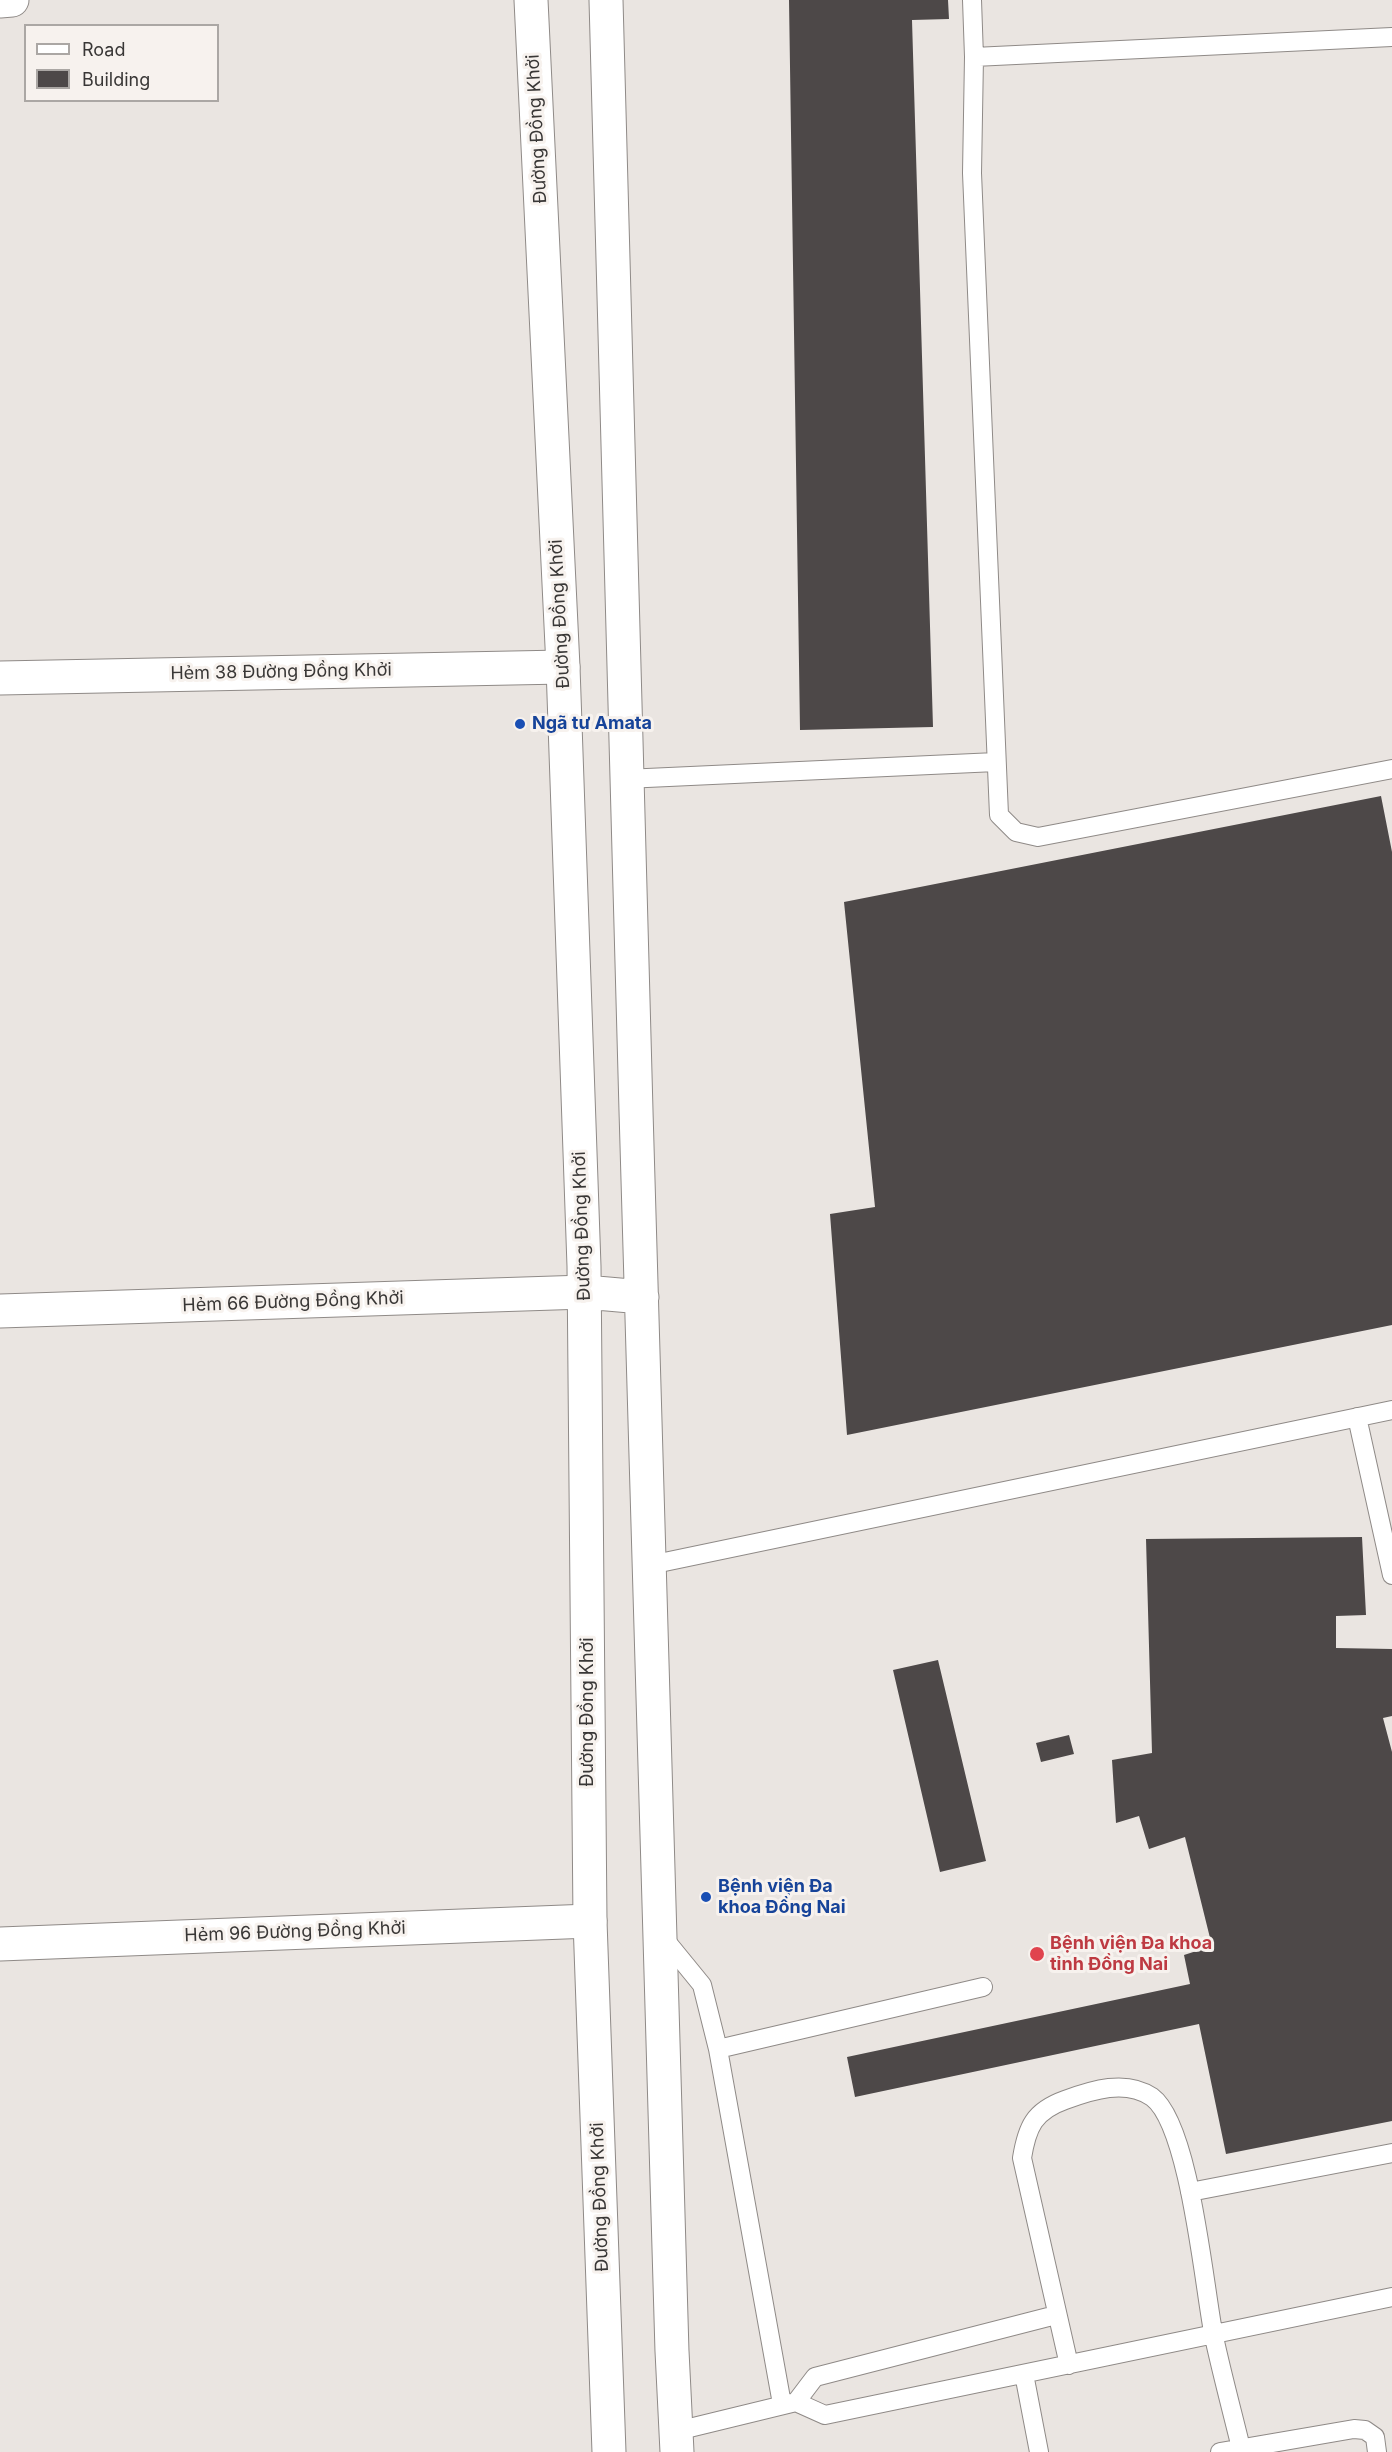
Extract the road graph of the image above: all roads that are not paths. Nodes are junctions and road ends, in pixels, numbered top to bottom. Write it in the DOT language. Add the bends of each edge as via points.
graph roads {
  1 [pos="12,0"];
  2 [pos="531,0"];
  3 [pos="606,0"];
  4 [pos="972,0"];
  5 [pos="0,1"];
  6 [pos="1392,37"];
  7 [pos="974,57"];
  8 [pos="563,667"];
  9 [pos="0,678"];
  10 [pos="996,762"];
  11 [pos="1392,769"];
  12 [pos="625,779"];
  13 [pos="585,1292"];
  14 [pos="642,1297"];
  15 [pos="0,1311"];
  16 [pos="1392,1410"];
  17 [pos="1356,1417"];
  18 [pos="650,1565"];
  19 [pos="1392,1575"];
  20 [pos="590,1921"];
  21 [pos="660,1935"];
  22 [pos="0,1944"];
  23 [pos="983,1987"];
  24 [pos="718,2049"];
  25 [pos="1392,2153"];
  26 [pos="1190,2192"];
  27 [pos="1392,2297"];
  28 [pos="1056,2314"];
  29 [pos="1214,2336"];
  30 [pos="1069,2366"];
  31 [pos="1024,2374"];
  32 [pos="789,2403"];
  33 [pos="677,2441"];
  34 [pos="1241,2448"];
  35 [pos="609,2452"];
  36 [pos="1039,2452"];
  37 [pos="1220,2452"];
  38 [pos="1377,2452"];
  1 -- 5 [label="main road"];
  2 -- 8 [label="main road, Đường Đồng Khởi"];
  3 -- 12 [label="main road"];
  4 -- 7 [label="lane"];
  6 -- 7 [label="lane"];
  7 -- 10 [label="lane" via="972,173"];
  8 -- 9 [label="main road, Hẻm 38 Đường Đồng Khởi"];
  8 -- 13 [label="main road, Đường Đồng Khởi"];
  10 -- 11 [label="lane" via="999,815 1016,832 1038,837"];
  10 -- 12 [label="lane"];
  12 -- 14 [label="main road"];
  13 -- 14 [label="main road, Hẻm 66 Đường Đồng Khởi"];
  13 -- 15 [label="main road, Hẻm 66 Đường Đồng Khởi"];
  13 -- 20 [label="main road, Đường Đồng Khởi"];
  14 -- 18 [label="main road"];
  16 -- 17 [label="lane"];
  17 -- 18 [label="lane"];
  17 -- 19 [label="lane"];
  18 -- 21 [label="main road"];
  20 -- 22 [label="main road, Hẻm 96 Đường Đồng Khởi"];
  20 -- 35 [label="main road, Đường Đồng Khởi"];
  21 -- 24 [label="lane" via="702,1985"];
  21 -- 33 [label="main road"];
  23 -- 24 [label="lane"];
  24 -- 32 [label="lane"];
  25 -- 26 [label="lane"];
  26 -- 28 [label="lane" via="1165,2114 1153,2098 1139,2090 1121,2086 1071,2097 1039,2113 1022,2158"];
  26 -- 29 [label="lane"];
  27 -- 29 [label="lane"];
  28 -- 30 [label="lane"];
  28 -- 32 [label="lane" via="815,2377"];
  29 -- 30 [label="lane"];
  29 -- 34 [label="lane"];
  30 -- 31 [label="lane"];
  31 -- 32 [label="lane" via="825,2415"];
  31 -- 36 [label="lane"];
  32 -- 33 [label="lane"];
  34 -- 37 [label="lane"];
  34 -- 38 [label="lane" via="1354,2429 1375,2437"];
}
